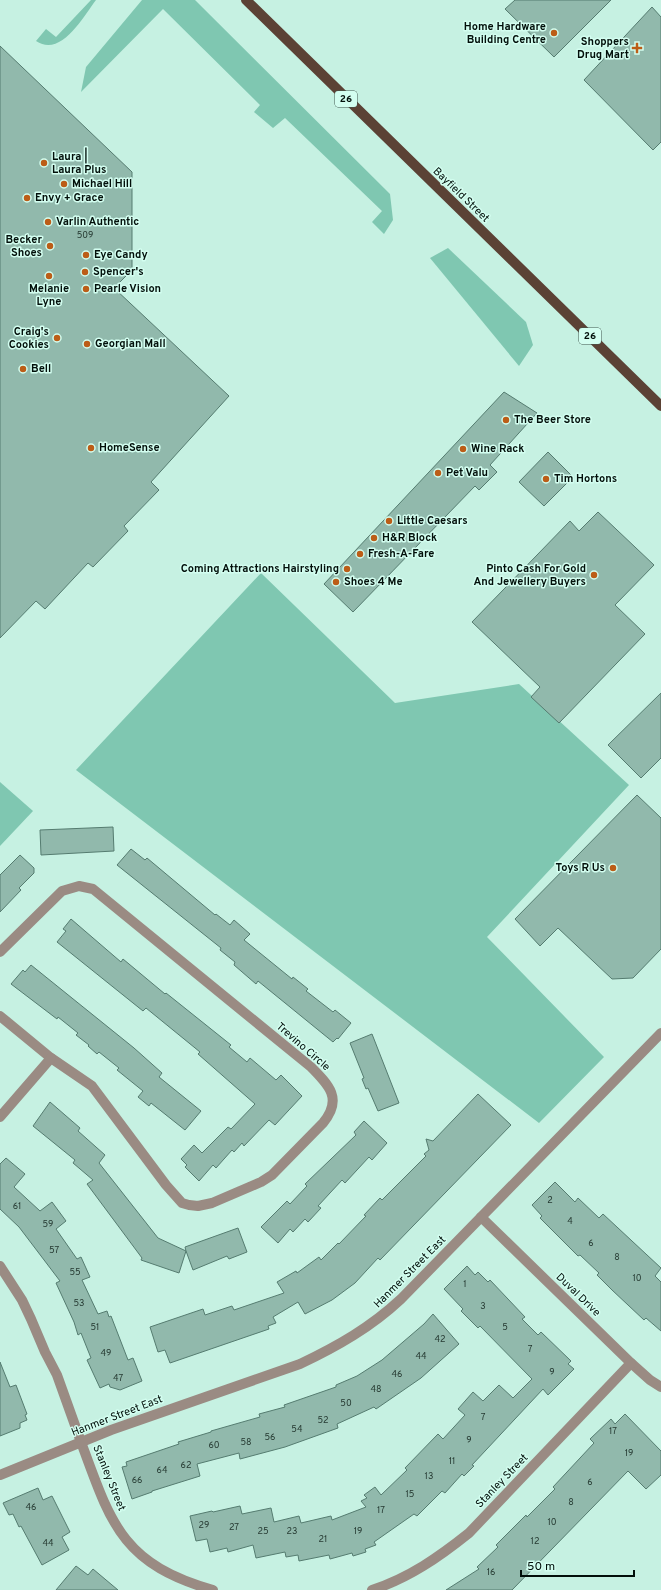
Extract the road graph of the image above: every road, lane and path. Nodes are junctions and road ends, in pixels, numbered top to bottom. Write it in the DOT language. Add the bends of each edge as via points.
graph roads {
  1 [pos="246,0"];
  2 [pos="661,406"];
  3 [pos="0,952"];
  4 [pos="0,1016"];
  5 [pos="661,1033"];
  6 [pos="51,1058"];
  7 [pos="0,1117"];
  8 [pos="481,1217"];
  9 [pos="0,1266"];
  10 [pos="631,1363"];
  11 [pos="661,1387"];
  12 [pos="82,1442"];
  13 [pos="0,1475"];
  14 [pos="213,1590"];
  15 [pos="372,1590"];
  1 -- 2 [label="main road, Bayfield Street / 26"];
  3 -- 6 [label="street, Trevino Circle" via="62,891 79,886 94,889 311,1067 329,1087 333,1106 323,1123 272,1175 212,1204 189,1205 182,1203 166,1185 92,1086"];
  4 -- 6 [label="street, Trevino Circle"];
  5 -- 8 [label="street, Hanmer Street East"];
  6 -- 7 [label="street"];
  8 -- 10 [label="street, Duval Drive"];
  8 -- 12 [label="street, Hanmer Street East" via="397,1304 349,1340 300,1364"];
  9 -- 12 [label="street, Stanley Street" via="10,1278 28,1313"];
  10 -- 11 [label="street, Duval Drive"];
  10 -- 15 [label="street, Stanley Street" via="468,1533 422,1568"];
  12 -- 13 [label="street, Hanmer Street East"];
  12 -- 14 [label="street, Stanley Street" via="107,1510 122,1536 155,1566 176,1577"];
}
